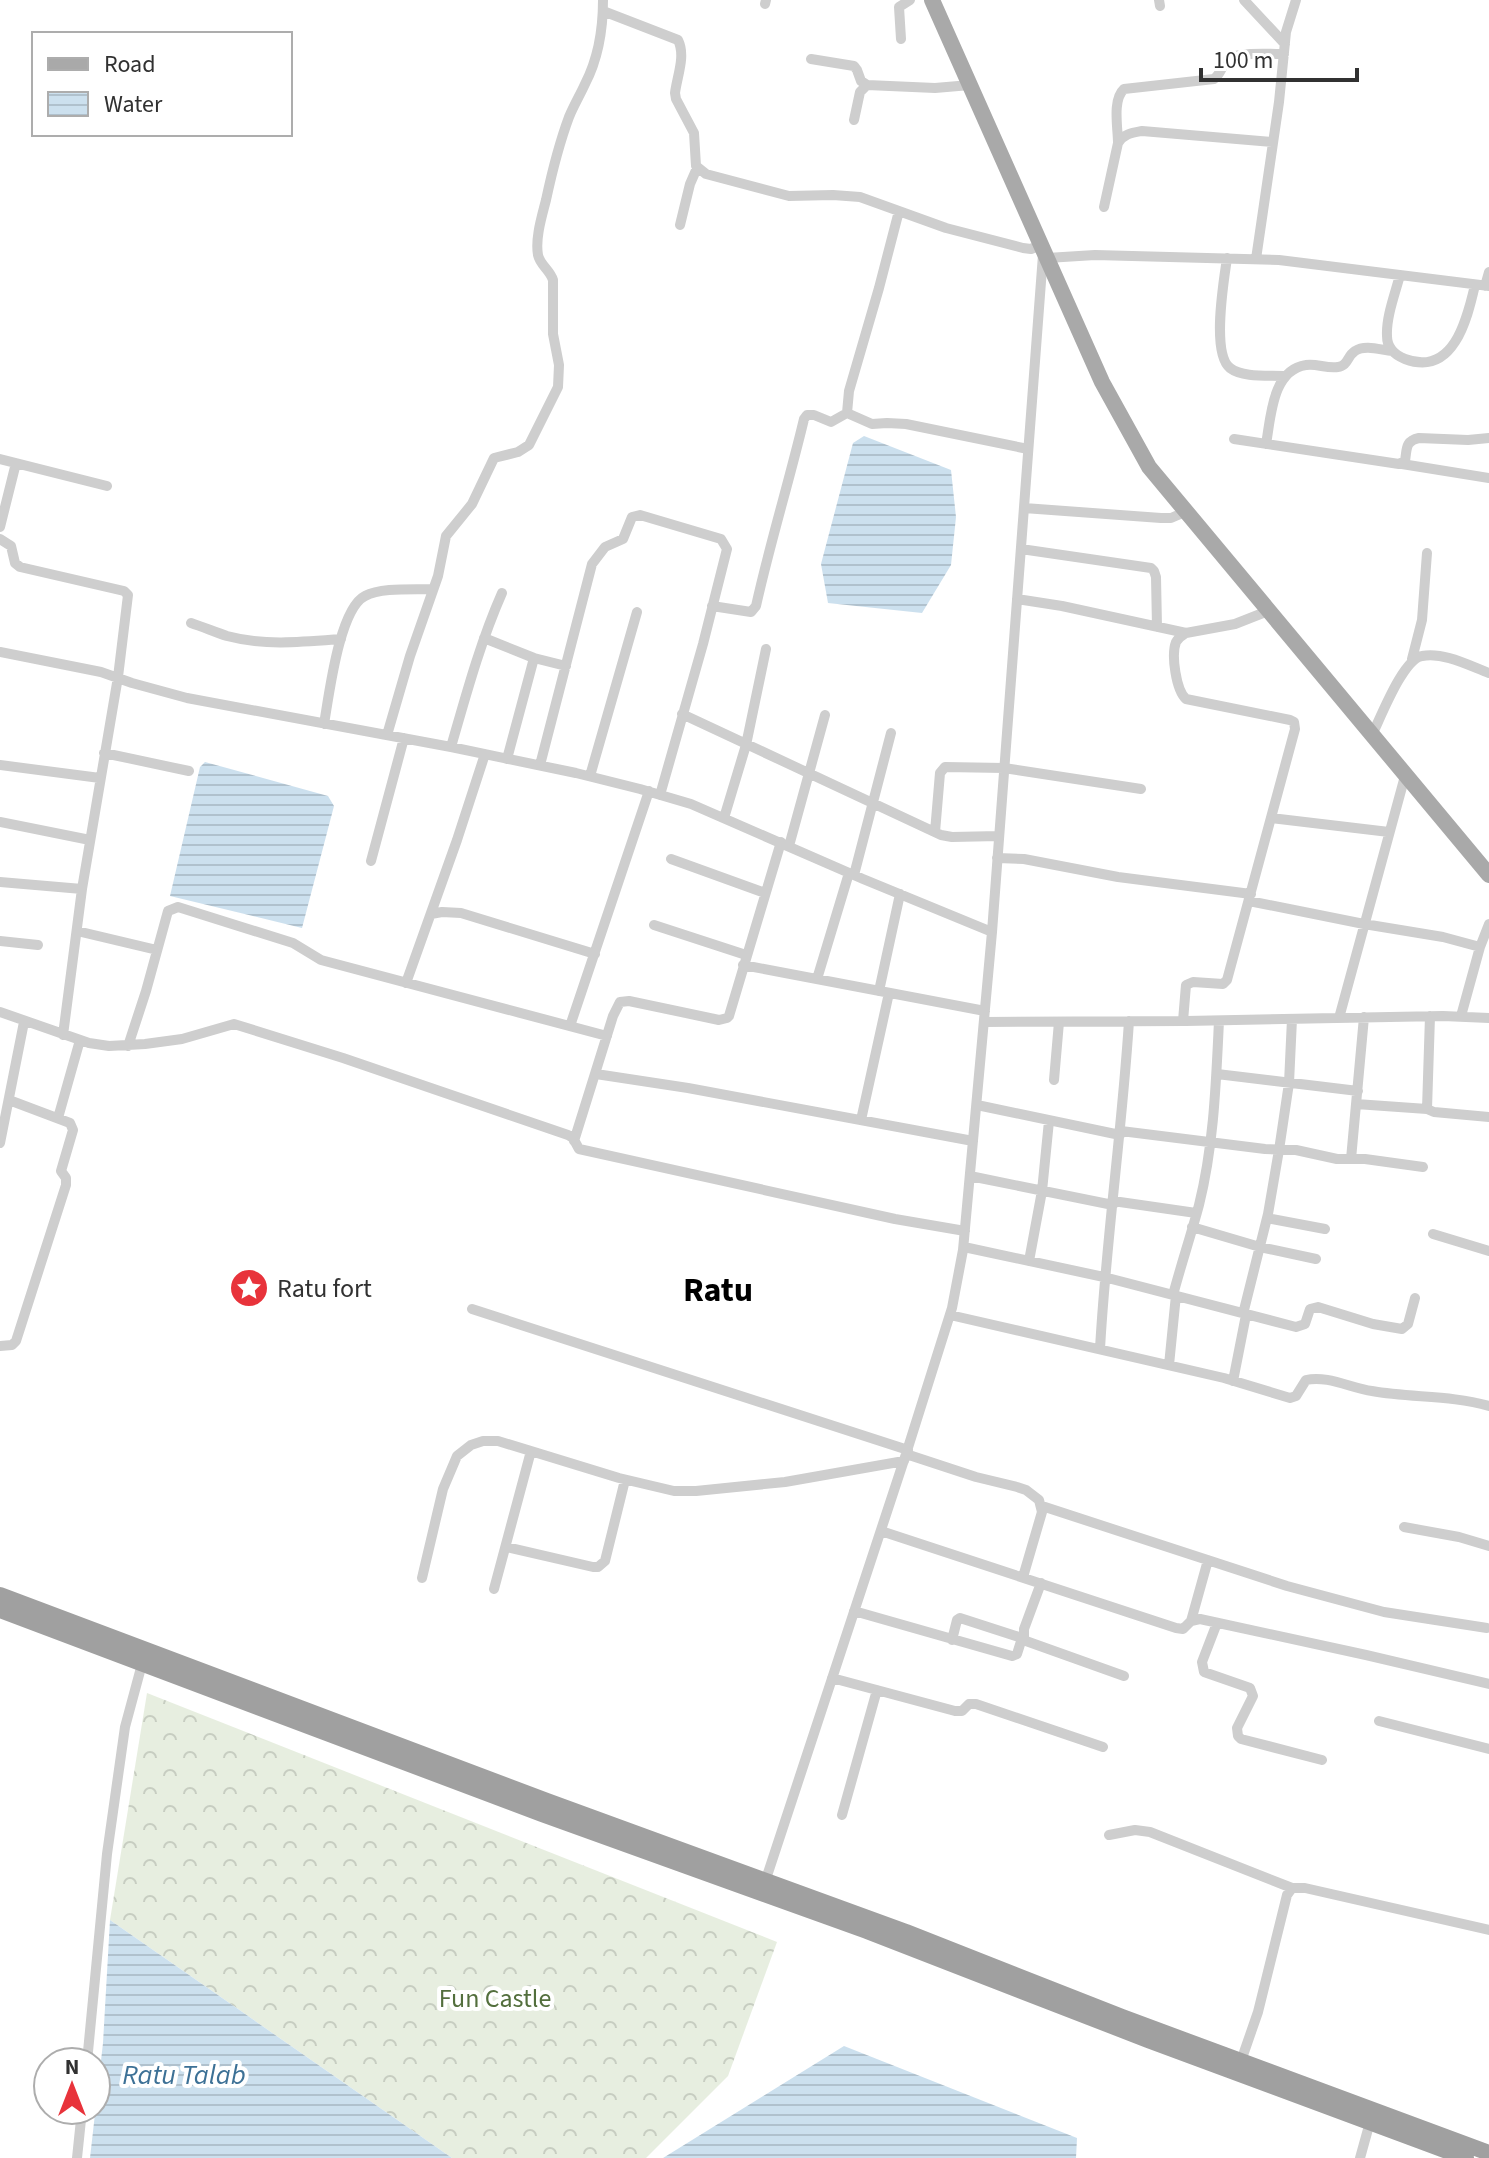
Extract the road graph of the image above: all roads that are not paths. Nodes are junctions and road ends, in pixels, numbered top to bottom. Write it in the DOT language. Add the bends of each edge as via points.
graph roads {
  1 [pos="910,0"];
  2 [pos="932,0"];
  3 [pos="1244,0"];
  4 [pos="1296,0"];
  5 [pos="603,5"];
  6 [pos="901,39"];
  7 [pos="1284,49"];
  8 [pos="811,59"];
  9 [pos="867,85"];
  10 [pos="970,85"];
  11 [pos="854,120"];
  12 [pos="1273,142"];
  13 [pos="1118,143"];
  14 [pos="697,168"];
  15 [pos="1104,207"];
  16 [pos="899,211"];
  17 [pos="680,225"];
  18 [pos="1044,251"];
  19 [pos="1227,258"];
  20 [pos="1256,259"];
  21 [pos="1489,272"];
  22 [pos="1400,275"];
  23 [pos="1483,286"];
  24 [pos="1392,351"];
  25 [pos="1285,376"];
  26 [pos="847,413"];
  27 [pos="1489,438"];
  28 [pos="1234,439"];
  29 [pos="1266,444"];
  30 [pos="1028,449"];
  31 [pos="0,459"];
  32 [pos="16,463"];
  33 [pos="1402,464"];
  34 [pos="1489,478"];
  35 [pos="107,486"];
  36 [pos="1024,508"];
  37 [pos="1185,512"];
  38 [pos="0,527"];
  39 [pos="0,539"];
  40 [pos="1021,549"];
  41 [pos="1427,553"];
  42 [pos="433,589"];
  43 [pos="502,593"];
  44 [pos="1017,599"];
  45 [pos="712,606"];
  46 [pos="1268,611"];
  47 [pos="637,612"];
  48 [pos="191,623"];
  49 [pos="1157,627"];
  50 [pos="1186,633"];
  51 [pos="484,638"];
  52 [pos="341,639"];
  53 [pos="766,649"];
  54 [pos="0,652"];
  55 [pos="534,658"];
  56 [pos="1412,659"];
  57 [pos="566,666"];
  58 [pos="1489,673"];
  59 [pos="118,677"];
  60 [pos="682,714"];
  61 [pos="825,715"];
  62 [pos="324,724"];
  63 [pos="891,733"];
  64 [pos="387,735"];
  65 [pos="1372,735"];
  66 [pos="404,738"];
  67 [pos="746,745"];
  68 [pos="451,747"];
  69 [pos="104,753"];
  70 [pos="485,754"];
  71 [pos="507,759"];
  72 [pos="0,765"];
  73 [pos="540,765"];
  74 [pos="1004,768"];
  75 [pos="189,771"];
  76 [pos="809,774"];
  77 [pos="590,776"];
  78 [pos="1405,776"];
  79 [pos="100,778"];
  80 [pos="1141,789"];
  81 [pos="654,793"];
  82 [pos="872,802"];
  83 [pos="724,818"];
  84 [pos="1271,818"];
  85 [pos="0,822"];
  86 [pos="935,832"];
  87 [pos="1389,832"];
  88 [pos="999,836"];
  89 [pos="90,840"];
  90 [pos="785,844"];
  91 [pos="997,858"];
  92 [pos="671,859"];
  93 [pos="371,861"];
  94 [pos="851,874"];
  95 [pos="1489,875"];
  96 [pos="0,882"];
  97 [pos="82,889"];
  98 [pos="765,893"];
  99 [pos="900,894"];
  100 [pos="1250,897"];
  101 [pos="431,914"];
  102 [pos="1364,924"];
  103 [pos="1489,924"];
  104 [pos="654,925"];
  105 [pos="77,931"];
  106 [pos="992,932"];
  107 [pos="0,941"];
  108 [pos="38,945"];
  109 [pos="1480,947"];
  110 [pos="157,950"];
  111 [pos="595,954"];
  112 [pos="744,960"];
  113 [pos="817,979"];
  114 [pos="406,983"];
  115 [pos="884,992"];
  116 [pos="0,1012"];
  117 [pos="1430,1016"];
  118 [pos="1461,1016"];
  119 [pos="984,1017"];
  120 [pos="1364,1017"];
  121 [pos="1339,1018"];
  122 [pos="1489,1018"];
  123 [pos="1292,1019"];
  124 [pos="1129,1021"];
  125 [pos="1183,1021"];
  126 [pos="1219,1021"];
  127 [pos="24,1022"];
  128 [pos="1059,1022"];
  129 [pos="570,1026"];
  130 [pos="63,1035"];
  131 [pos="607,1036"];
  132 [pos="80,1040"];
  133 [pos="128,1046"];
  134 [pos="596,1074"];
  135 [pos="1217,1074"];
  136 [pos="1054,1080"];
  137 [pos="1289,1083"];
  138 [pos="1358,1091"];
  139 [pos="9,1100"];
  140 [pos="1356,1104"];
  141 [pos="977,1105"];
  142 [pos="1427,1109"];
  143 [pos="1489,1117"];
  144 [pos="58,1118"];
  145 [pos="861,1120"];
  146 [pos="1049,1121"];
  147 [pos="1120,1133"];
  148 [pos="574,1141"];
  149 [pos="973,1141"];
  150 [pos="1210,1142"];
  151 [pos="0,1143"];
  152 [pos="1279,1150"];
  153 [pos="1351,1159"];
  154 [pos="1423,1167"];
  155 [pos="970,1176"];
  156 [pos="1042,1191"];
  157 [pos="1113,1203"];
  158 [pos="1196,1213"];
  159 [pos="1267,1218"];
  160 [pos="1192,1227"];
  161 [pos="1325,1229"];
  162 [pos="965,1231"];
  163 [pos="1433,1234"];
  164 [pos="964,1247"];
  165 [pos="1260,1247"];
  166 [pos="1489,1251"];
  167 [pos="1316,1259"];
  168 [pos="1029,1261"];
  169 [pos="1104,1277"];
  170 [pos="1174,1295"];
  171 [pos="1415,1298"];
  172 [pos="472,1309"];
  173 [pos="950,1315"];
  174 [pos="1244,1315"];
  175 [pos="0,1346"];
  176 [pos="1100,1349"];
  177 [pos="1169,1365"];
  178 [pos="1233,1381"];
  179 [pos="1489,1406"];
  180 [pos="531,1451"];
  181 [pos="906,1455"];
  182 [pos="625,1480"];
  183 [pos="1042,1506"];
  184 [pos="1404,1527"];
  185 [pos="881,1531"];
  186 [pos="1489,1546"];
  187 [pos="506,1547"];
  188 [pos="1208,1560"];
  189 [pos="1023,1577"];
  190 [pos="422,1578"];
  191 [pos="1041,1583"];
  192 [pos="494,1589"];
  193 [pos="0,1595"];
  194 [pos="0,1610"];
  195 [pos="854,1611"];
  196 [pos="1191,1621"];
  197 [pos="1217,1623"];
  198 [pos="1487,1628"];
  199 [pos="1023,1636"];
  200 [pos="952,1640"];
  201 [pos="142,1664"];
  202 [pos="1124,1676"];
  203 [pos="832,1678"];
  204 [pos="1489,1684"];
  205 [pos="877,1690"];
  206 [pos="1379,1721"];
  207 [pos="1103,1747"];
  208 [pos="1489,1749"];
  209 [pos="1322,1760"];
  210 [pos="842,1815"];
  211 [pos="1109,1835"];
  212 [pos="766,1879"];
  213 [pos="1292,1888"];
  214 [pos="1489,1930"];
  215 [pos="89,2046"];
  216 [pos="1241,2061"];
  217 [pos="1370,2122"];
  218 [pos="80,2126"];
  219 [pos="1489,2153"];
  220 [pos="77,2158"];
  221 [pos="1360,2158"];
  222 [pos="1466,2158"];
  1 -- 6 [label="street" via="899,7"];
  2 -- 10 [label="main road"];
  3 -- 7 [label="street"];
  4 -- 7 [label="street"];
  5 -- 14 [label="street" via="678,40 682,50 676,99 694,133"];
  5 -- 42 [label="street" via="595,57 555,160 538,244 540,262 553,280 558,387 529,445 491,462 472,504 446,536"];
  7 -- 12 [label="street"];
  7 -- 13 [label="street" via="1230,57 1214,79 1120,91"];
  8 -- 9 [label="street" via="854,66"];
  9 -- 10 [label="street"];
  9 -- 11 [label="street" via="860,92"];
  10 -- 18 [label="main road"];
  12 -- 13 [label="street" via="1142,131 1122,136"];
  12 -- 20 [label="street"];
  13 -- 15 [label="street"];
  14 -- 16 [label="street" via="789,196 860,197"];
  14 -- 17 [label="street"];
  16 -- 18 [label="street"];
  16 -- 26 [label="street"];
  18 -- 19 [label="street"];
  18 -- 30 [label="street"];
  18 -- 37 [label="main road" via="1128,432"];
  19 -- 20 [label="street"];
  19 -- 25 [label="street" via="1220,330 1224,360 1241,373"];
  20 -- 22 [label="street"];
  21 -- 23 [label="street"];
  22 -- 23 [label="street"];
  22 -- 24 [label="street" via="1386,335"];
  23 -- 24 [label="street" via="1458,338 1438,359 1417,363"];
  24 -- 25 [label="street" via="1360,348 1340,367 1303,365"];
  25 -- 29 [label="street"];
  26 -- 30 [label="street" via="872,424 906,424"];
  26 -- 45 [label="street" via="831,422 814,415 804,419 754,610"];
  27 -- 33 [label="street" via="1412,439"];
  28 -- 29 [label="street"];
  29 -- 33 [label="street"];
  30 -- 36 [label="street"];
  31 -- 32 [label="street"];
  32 -- 35 [label="street"];
  32 -- 38 [label="street"];
  33 -- 34 [label="street"];
  36 -- 37 [label="street" via="1161,518"];
  36 -- 40 [label="street"];
  37 -- 46 [label="main road"];
  39 -- 59 [label="street" via="11,546 20,567 127,593"];
  40 -- 44 [label="street"];
  40 -- 49 [label="street" via="1151,568 1156,577"];
  41 -- 56 [label="street" via="1422,620"];
  42 -- 52 [label="street" via="367,595 353,607"];
  42 -- 64 [label="street"];
  43 -- 51 [label="street"];
  44 -- 49 [label="street"];
  44 -- 74 [label="street"];
  45 -- 57 [label="street" via="728,553 724,542 634,516 623,539 605,547 592,564"];
  45 -- 60 [label="street"];
  46 -- 50 [label="street" via="1235,624"];
  46 -- 65 [label="main road"];
  47 -- 77 [label="street"];
  48 -- 52 [label="street" via="248,640"];
  49 -- 50 [label="street"];
  50 -- 84 [label="street" via="1179,637 1174,654 1181,695 1294,722"];
  51 -- 55 [label="street"];
  51 -- 68 [label="street"];
  52 -- 62 [label="street"];
  53 -- 67 [label="street"];
  54 -- 59 [label="street"];
  55 -- 57 [label="street"];
  55 -- 71 [label="street"];
  56 -- 58 [label="street" via="1445,657"];
  56 -- 65 [label="street"];
  57 -- 73 [label="street"];
  59 -- 62 [label="street" via="187,698"];
  59 -- 69 [label="street"];
  60 -- 67 [label="street"];
  60 -- 81 [label="street"];
  61 -- 76 [label="street"];
  62 -- 64 [label="street"];
  63 -- 82 [label="street"];
  64 -- 66 [label="street"];
  65 -- 78 [label="main road"];
  66 -- 68 [label="street"];
  66 -- 93 [label="street"];
  67 -- 76 [label="street"];
  67 -- 83 [label="street"];
  68 -- 70 [label="street"];
  69 -- 75 [label="street"];
  69 -- 79 [label="street"];
  70 -- 71 [label="street"];
  70 -- 101 [label="street"];
  71 -- 73 [label="street"];
  72 -- 79 [label="street"];
  73 -- 77 [label="street"];
  74 -- 80 [label="street"];
  74 -- 86 [label="street" via="942,768"];
  74 -- 88 [label="street"];
  76 -- 82 [label="street"];
  76 -- 90 [label="street"];
  77 -- 81 [label="street"];
  78 -- 87 [label="street"];
  78 -- 95 [label="main road"];
  79 -- 89 [label="street"];
  81 -- 83 [label="street"];
  81 -- 111 [label="street"];
  82 -- 86 [label="street"];
  82 -- 94 [label="street"];
  83 -- 90 [label="street"];
  84 -- 87 [label="street"];
  84 -- 100 [label="street"];
  85 -- 89 [label="street"];
  86 -- 88 [label="street"];
  87 -- 102 [label="street"];
  88 -- 91 [label="street"];
  89 -- 97 [label="street"];
  90 -- 94 [label="street"];
  90 -- 98 [label="street"];
  91 -- 100 [label="street"];
  91 -- 106 [label="street"];
  92 -- 98 [label="street"];
  94 -- 99 [label="street"];
  94 -- 113 [label="street"];
  96 -- 97 [label="street"];
  97 -- 105 [label="street"];
  98 -- 112 [label="street"];
  99 -- 106 [label="street"];
  99 -- 115 [label="street"];
  100 -- 102 [label="street"];
  100 -- 125 [label="street" via="1227,980 1186,985"];
  101 -- 111 [label="street" via="461,913"];
  101 -- 114 [label="street"];
  102 -- 109 [label="street"];
  102 -- 121 [label="street"];
  103 -- 109 [label="street"];
  104 -- 112 [label="street"];
  105 -- 110 [label="street"];
  105 -- 130 [label="street"];
  106 -- 119 [label="street"];
  107 -- 108 [label="street"];
  109 -- 118 [label="street"];
  110 -- 114 [label="street" via="168,911 178,907 293,943 321,960"];
  110 -- 133 [label="street"];
  111 -- 129 [label="street"];
  112 -- 113 [label="street"];
  112 -- 131 [label="street" via="727,1018 624,1001 617,1005"];
  113 -- 115 [label="street"];
  114 -- 129 [label="street"];
  115 -- 119 [label="street"];
  115 -- 145 [label="street"];
  116 -- 127 [label="street"];
  117 -- 118 [label="street"];
  117 -- 120 [label="street"];
  117 -- 142 [label="street"];
  118 -- 122 [label="street"];
  119 -- 128 [label="street"];
  119 -- 141 [label="street"];
  120 -- 121 [label="street"];
  120 -- 138 [label="street"];
  121 -- 123 [label="street"];
  123 -- 126 [label="street"];
  123 -- 137 [label="street"];
  124 -- 125 [label="street"];
  124 -- 128 [label="street"];
  124 -- 147 [label="street"];
  125 -- 126 [label="street"];
  126 -- 135 [label="street"];
  127 -- 130 [label="street"];
  127 -- 139 [label="street"];
  128 -- 136 [label="street"];
  129 -- 131 [label="street"];
  130 -- 132 [label="street"];
  131 -- 134 [label="street"];
  132 -- 133 [label="street"];
  132 -- 144 [label="street"];
  133 -- 148 [label="street" via="182,1039 234,1024"];
  134 -- 145 [label="street"];
  134 -- 148 [label="street"];
  135 -- 137 [label="street"];
  135 -- 150 [label="street"];
  137 -- 138 [label="street"];
  137 -- 152 [label="street"];
  138 -- 140 [label="street"];
  139 -- 144 [label="street"];
  139 -- 151 [label="street"];
  140 -- 142 [label="street"];
  140 -- 153 [label="street"];
  141 -- 146 [label="street"];
  141 -- 149 [label="street"];
  142 -- 143 [label="street"];
  144 -- 175 [label="street" via="73,1130 61,1171 66,1185 16,1341"];
  145 -- 149 [label="street"];
  146 -- 147 [label="street"];
  146 -- 156 [label="street"];
  147 -- 150 [label="street"];
  147 -- 157 [label="street"];
  148 -- 162 [label="street" via="585,1150"];
  149 -- 155 [label="street"];
  150 -- 152 [label="street"];
  150 -- 158 [label="street"];
  152 -- 153 [label="street"];
  152 -- 159 [label="street"];
  153 -- 154 [label="street"];
  155 -- 156 [label="street"];
  155 -- 162 [label="street"];
  156 -- 157 [label="street"];
  156 -- 168 [label="street"];
  157 -- 158 [label="street"];
  157 -- 169 [label="street"];
  158 -- 160 [label="street"];
  159 -- 161 [label="street"];
  159 -- 165 [label="street"];
  160 -- 165 [label="street"];
  160 -- 170 [label="street"];
  162 -- 164 [label="street"];
  163 -- 166 [label="street"];
  164 -- 168 [label="street"];
  164 -- 173 [label="street"];
  165 -- 167 [label="street"];
  165 -- 174 [label="street"];
  168 -- 169 [label="street"];
  169 -- 170 [label="street"];
  169 -- 176 [label="street"];
  170 -- 174 [label="street"];
  170 -- 177 [label="street"];
  171 -- 174 [label="street" via="1402,1329 1318,1307 1310,1309 1300,1327"];
  172 -- 181 [label="street"];
  173 -- 176 [label="street"];
  173 -- 181 [label="street"];
  174 -- 178 [label="street"];
  176 -- 177 [label="street"];
  177 -- 178 [label="street"];
  178 -- 179 [label="street" via="1290,1398 1306,1380 1317,1378"];
  180 -- 182 [label="street"];
  180 -- 187 [label="street"];
  180 -- 190 [label="street" via="483,1441 457,1456 443,1489"];
  181 -- 182 [label="street" via="865,1469 696,1491"];
  181 -- 183 [label="street" via="1026,1490"];
  181 -- 185 [label="street"];
  182 -- 187 [label="street" via="602,1565"];
  183 -- 188 [label="street"];
  183 -- 189 [label="street"];
  184 -- 186 [label="street"];
  185 -- 189 [label="street"];
  185 -- 195 [label="street"];
  187 -- 192 [label="street"];
  188 -- 196 [label="street"];
  188 -- 198 [label="street" via="1384,1612"];
  189 -- 191 [label="street"];
  191 -- 196 [label="street" via="1176,1628"];
  191 -- 199 [label="street"];
  193 -- 212 [label="highway"];
  194 -- 201 [label="highway"];
  195 -- 200 [label="street"];
  195 -- 203 [label="street"];
  196 -- 197 [label="street"];
  197 -- 204 [label="street"];
  197 -- 209 [label="street" via="1202,1662 1204,1672 1250,1688 1253,1696 1238,1736"];
  199 -- 200 [label="street" via="1012,1656"];
  199 -- 200 [label="street" via="960,1618"];
  199 -- 202 [label="street" via="1031,1644"];
  201 -- 215 [label="street" via="125,1727 107,1854"];
  201 -- 217 [label="highway"];
  203 -- 205 [label="street"];
  203 -- 212 [label="street"];
  205 -- 207 [label="street" via="955,1711 976,1704"];
  205 -- 210 [label="street"];
  206 -- 208 [label="street"];
  211 -- 213 [label="street" via="1150,1832"];
  212 -- 216 [label="highway"];
  213 -- 214 [label="street"];
  213 -- 216 [label="street"];
  216 -- 219 [label="highway"];
  217 -- 221 [label="street"];
  217 -- 222 [label="highway"];
  218 -- 220 [label="street"];
}
